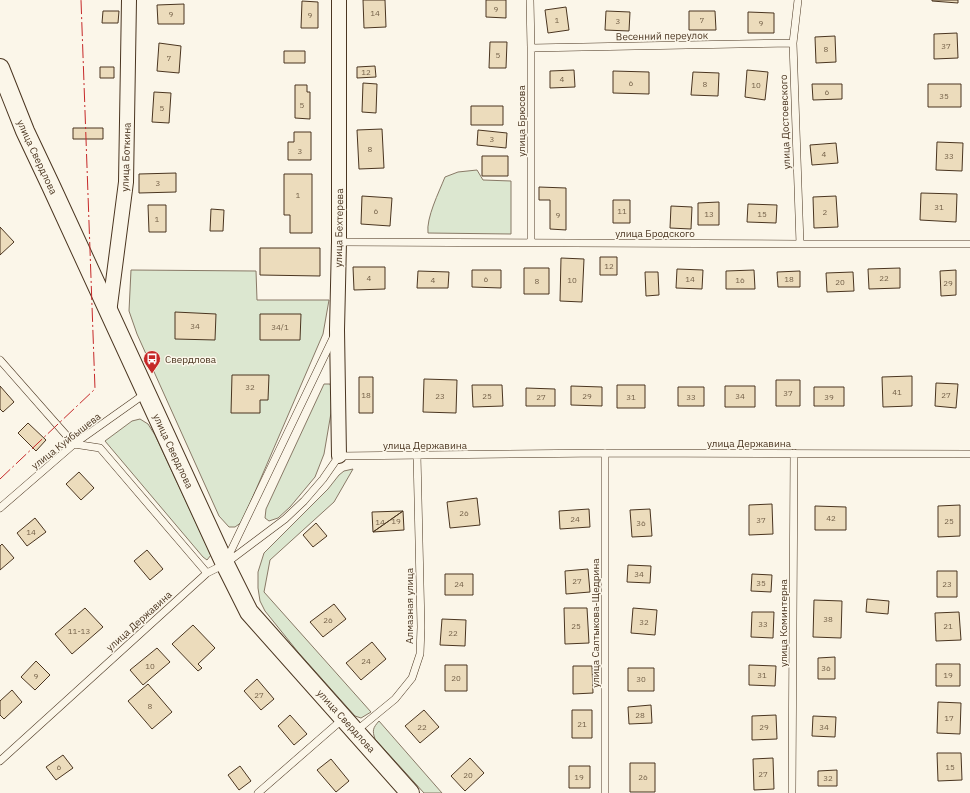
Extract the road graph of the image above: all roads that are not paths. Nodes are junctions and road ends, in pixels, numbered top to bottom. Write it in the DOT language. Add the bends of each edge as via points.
graph roads {
  1 [pos="129,0"];
  2 [pos="340,0"];
  3 [pos="530,0"];
  4 [pos="798,0"];
  5 [pos="793,43"];
  6 [pos="531,48"];
  7 [pos="0,68"];
  8 [pos="339,242"];
  9 [pos="531,242"];
  10 [pos="800,244"];
  11 [pos="970,244"];
  12 [pos="109,313"];
  13 [pos="337,330"];
  14 [pos="0,360"];
  15 [pos="146,393"];
  16 [pos="74,444"];
  17 [pos="605,454"];
  18 [pos="794,454"];
  19 [pos="970,454"];
  20 [pos="417,455"];
  21 [pos="339,456"];
  22 [pos="0,508"];
  23 [pos="225,564"];
  24 [pos="207,573"];
  25 [pos="344,718"];
  26 [pos="356,731"];
  27 [pos="0,760"];
  28 [pos="258,793"];
  29 [pos="410,793"];
  30 [pos="605,793"];
  31 [pos="792,793"];
  1 -- 12 [label="street, улица Боткина" via="126,182"];
  2 -- 8 [label="street, улица Бехтерева"];
  3 -- 6 [label="lane, улица Брюсова"];
  4 -- 5 [label="lane, улица Достоевского"];
  5 -- 6 [label="lane, Весенний переулок"];
  5 -- 10 [label="lane, улица Достоевского"];
  6 -- 9 [label="lane, улица Брюсова"];
  7 -- 12 [label="street, улица Свердлова" via="25,131"];
  8 -- 9 [label="lane, улица Бродского"];
  8 -- 13 [label="street, улица Бехтерева"];
  9 -- 10 [label="lane, улица Бродского"];
  10 -- 11 [label="lane, улица Бродского"];
  12 -- 15 [label="street, улица Свердлова"];
  13 -- 21 [label="street, улица Бехтерева"];
  13 -- 23 [label="lane"];
  14 -- 16 [label="lane"];
  15 -- 16 [label="lane, улица Куйбышева"];
  15 -- 23 [label="street, улица Свердлова"];
  16 -- 22 [label="lane, улица Куйбышева"];
  16 -- 24 [label="lane" via="100,448"];
  17 -- 18 [label="lane, улица Державина"];
  17 -- 20 [label="lane, улица Державина"];
  17 -- 30 [label="lane, улица Салтыкова-Щедрина"];
  18 -- 19 [label="lane, улица Державина"];
  18 -- 31 [label="lane, улица Коминтерна"];
  20 -- 21 [label="lane, улица Державина"];
  20 -- 26 [label="lane, Алмазная улица" via="420,654 412,678 395,699"];
  21 -- 23 [label="lane, улица Державина" via="304,501 285,519"];
  23 -- 24 [label="lane, улица Державина"];
  23 -- 25 [label="street, улица Свердлова" via="249,612"];
  24 -- 27 [label="lane, улица Державина"];
  25 -- 26 [label="street, улица Свердлова"];
  25 -- 28 [label="lane"];
  26 -- 29 [label="street, улица Свердлова"];
}
